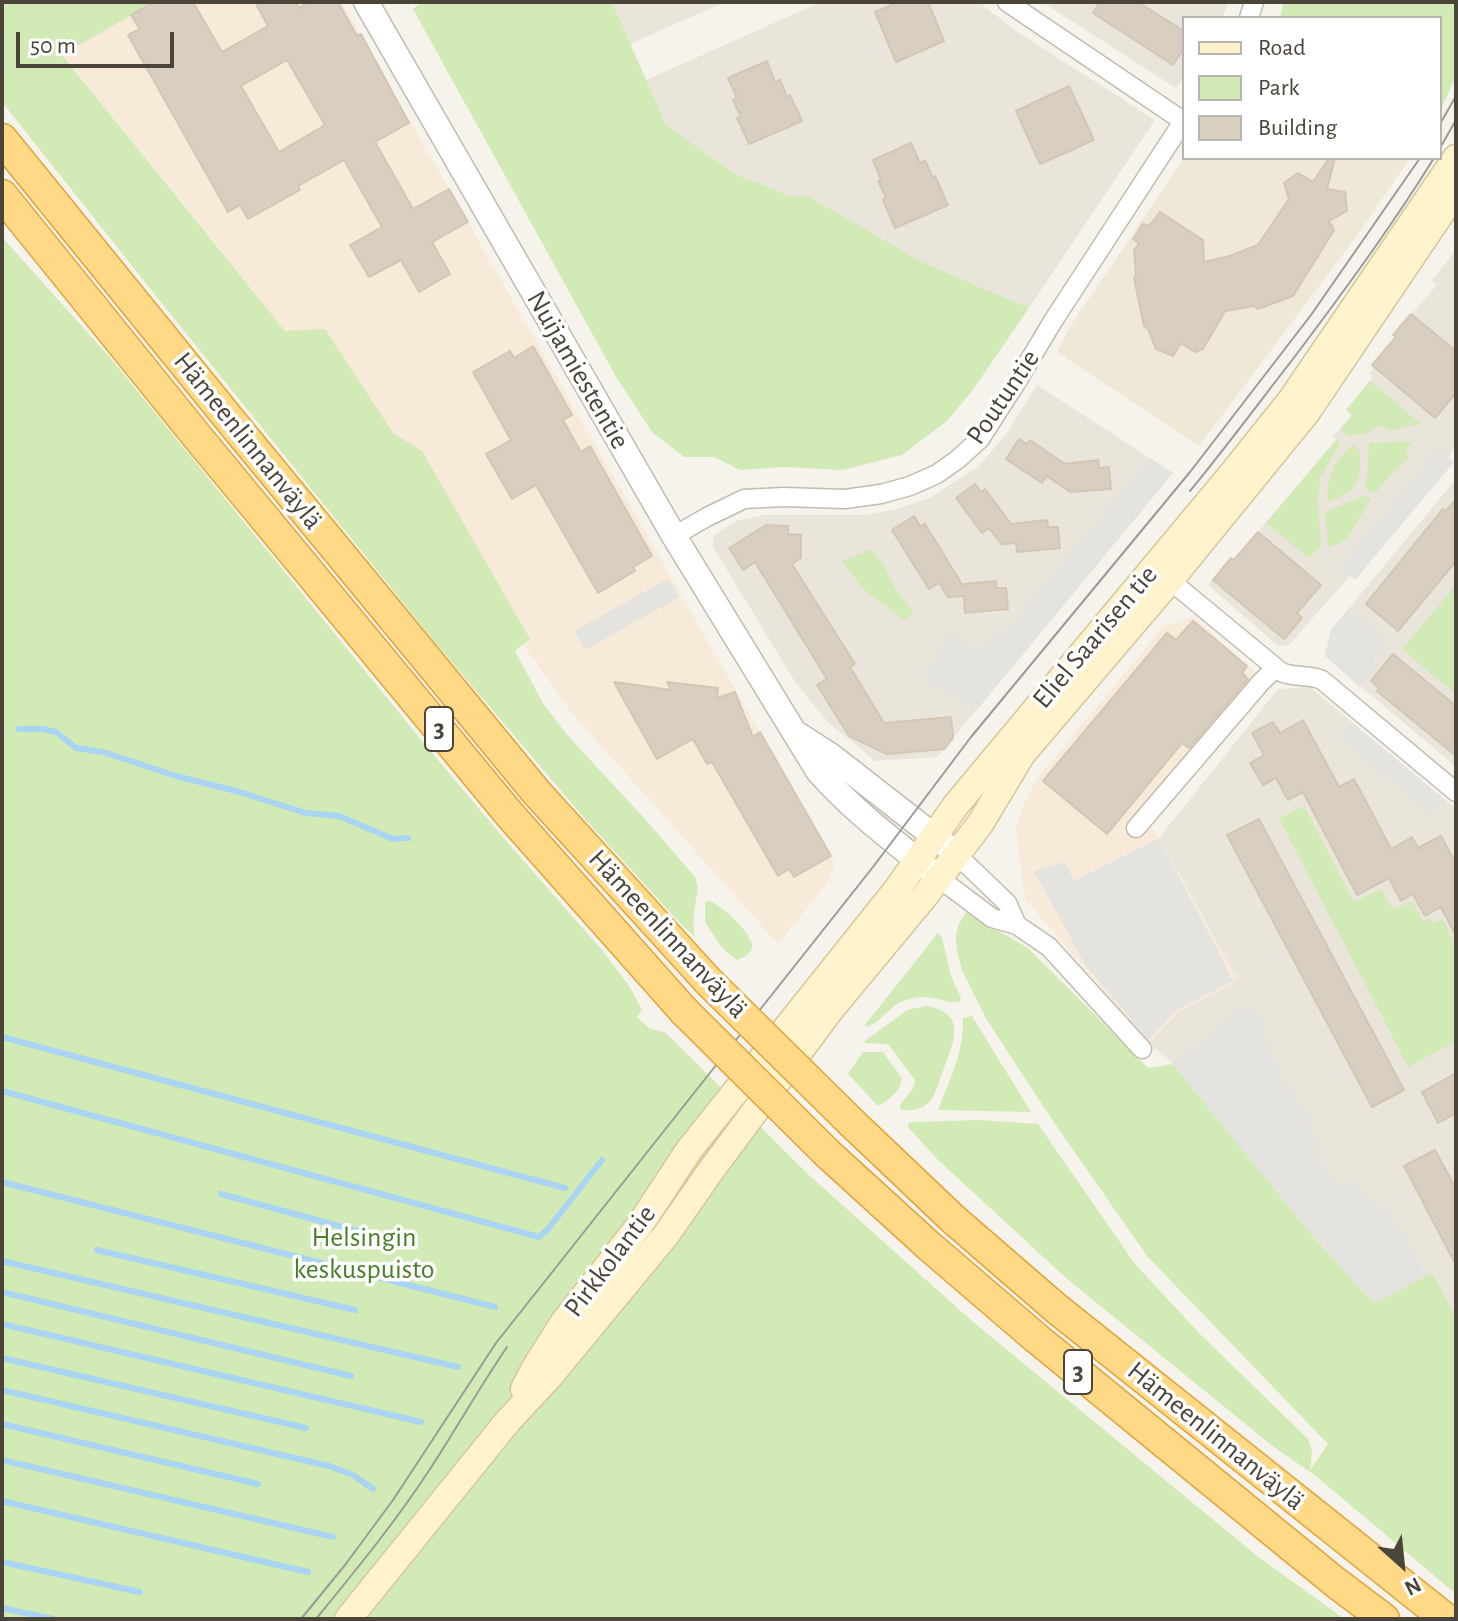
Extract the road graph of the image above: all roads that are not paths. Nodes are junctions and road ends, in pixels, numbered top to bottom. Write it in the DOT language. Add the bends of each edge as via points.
graph roads {
  1 [pos="366,2"];
  2 [pos="1007,2"];
  3 [pos="1182,119"];
  4 [pos="1182,123"];
  5 [pos="2,139"];
  6 [pos="1456,158"];
  7 [pos="1456,191"];
  8 [pos="2,195"];
  9 [pos="674,536"];
  10 [pos="1162,574"];
  11 [pos="1276,668"];
  12 [pos="797,734"];
  13 [pos="1456,792"];
  14 [pos="1136,828"];
  15 [pos="934,836"];
  16 [pos="956,854"];
  17 [pos="917,860"];
  18 [pos="939,878"];
  19 [pos="1017,925"];
  20 [pos="1142,1049"];
  21 [pos="723,1107"];
  22 [pos="744,1126"];
  23 [pos="508,1421"];
  24 [pos="348,1619"];
  25 [pos="1384,1619"];
  26 [pos="1446,1619"];
  1 -- 9 [label="street, Nuijamiestentie"];
  2 -- 3 [label="street"];
  4 -- 9 [label="street, Poutuntie" via="980,439 958,459 937,474 881,494 744,499"];
  5 -- 26 [label="highway, Hämeenlinnanväylä / 3, bridge" via="537,793 709,982 953,1219 1057,1309"];
  6 -- 10 [label="main road, Eliel Saarisen tie" via="1291,400"];
  7 -- 10 [label="main road, Eliel Saarisen tie" via="1307,412"];
  8 -- 25 [label="highway, Hämeenlinnanväylä / 3, bridge" via="510,815 684,1011 929,1246"];
  9 -- 12 [label="street, Nuijamiestentie"];
  10 -- 11 [label="street"];
  10 -- 15 [label="main road, Eliel Saarisen tie" via="981,774"];
  10 -- 16 [label="main road, Eliel Saarisen tie" via="1022,754"];
  11 -- 13 [label="street" via="1322,680"];
  11 -- 14 [label="street"];
  12 -- 15 [label="street, Nuijamiestentie"];
  12 -- 17 [label="street, Nuijamiestentie" via="831,786"];
  15 -- 16 [label="street, Nuijamiestentie"];
  15 -- 17 [label="main road, Eliel Saarisen tie"];
  16 -- 18 [label="main road, Eliel Saarisen tie"];
  16 -- 19 [label="street" via="1007,903"];
  17 -- 18 [label="street, Nuijamiestentie"];
  17 -- 21 [label="main road, Eliel Saarisen tie"];
  18 -- 19 [label="street" via="992,918"];
  18 -- 22 [label="main road, Eliel Saarisen tie"];
  19 -- 20 [label="street" via="1049,947"];
  21 -- 23 [label="main road, Pirkkolantie" via="564,1322"];
  22 -- 23 [label="main road, Pirkkolantie" via="666,1235"];
  23 -- 24 [label="main road, Pirkkolantie"];
}
